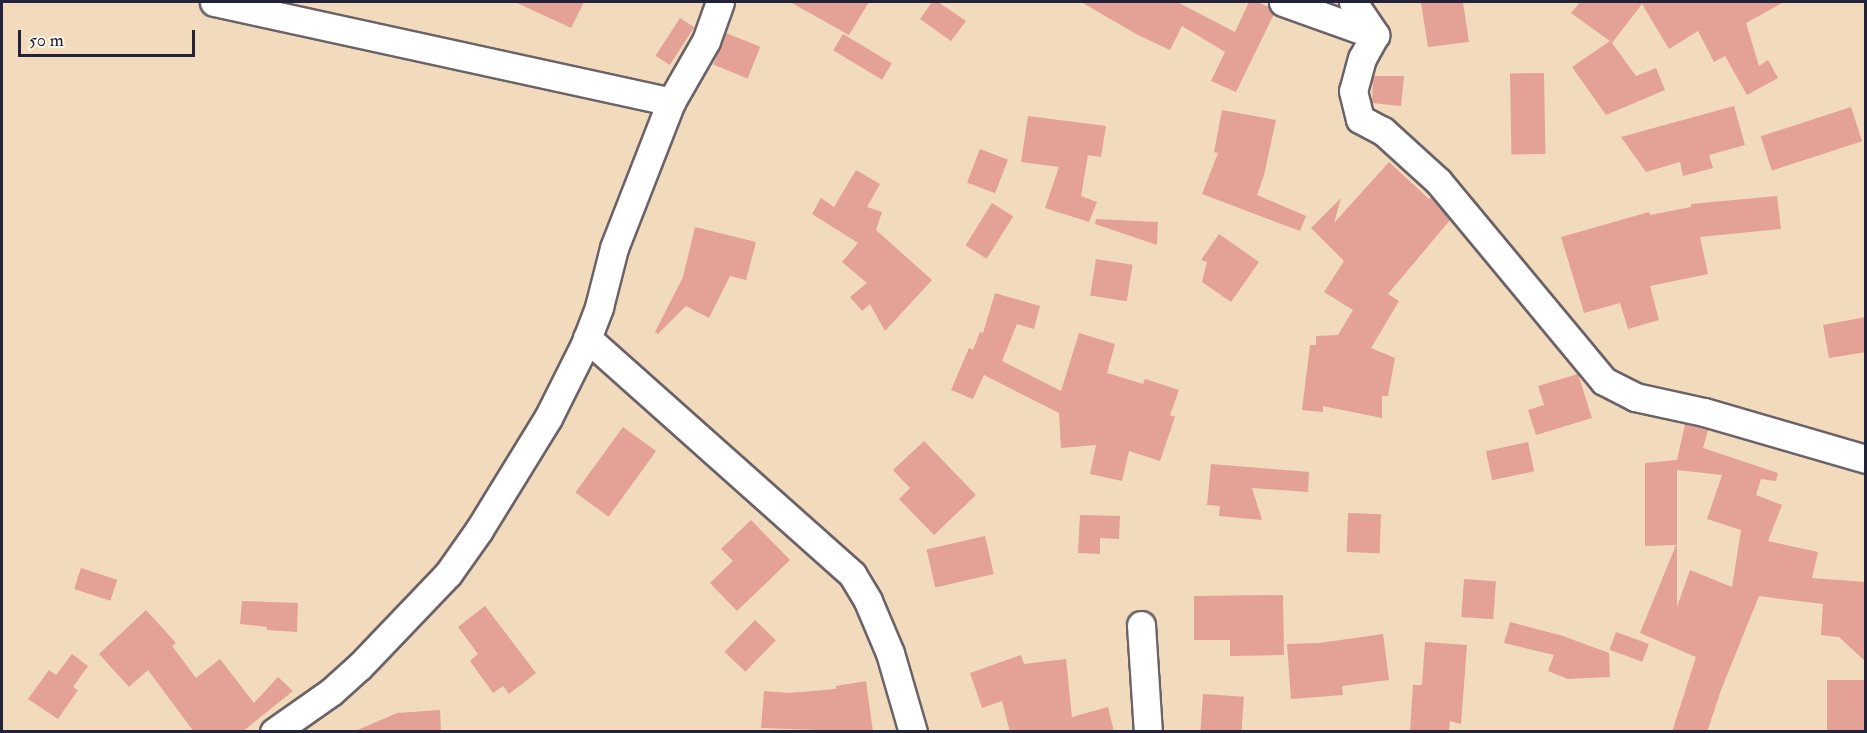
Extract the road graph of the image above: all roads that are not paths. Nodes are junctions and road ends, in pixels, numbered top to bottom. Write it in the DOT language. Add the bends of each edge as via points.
graph roads {
  1 [pos="214,2"];
  2 [pos="720,2"];
  3 [pos="1283,2"];
  4 [pos="1353,2"];
  5 [pos="1375,35"];
  6 [pos="671,102"];
  7 [pos="587,338"];
  8 [pos="1866,459"];
  9 [pos="1141,625"];
  10 [pos="274,732"];
  11 [pos="914,732"];
  12 [pos="1148,732"];
  1 -- 6 [label="street"];
  2 -- 6 [label="street" via="706,41"];
  3 -- 5 [label="street"];
  4 -- 5 [label="street"];
  5 -- 8 [label="street" via="1362,58 1353,91 1360,119 1383,131 1438,181 1604,381 1635,396"];
  6 -- 7 [label="street" via="614,249"];
  7 -- 10 [label="street" via="548,418 448,574 352,673"];
  7 -- 11 [label="street" via="852,574 890,653"];
  9 -- 12 [label="street"];
}
